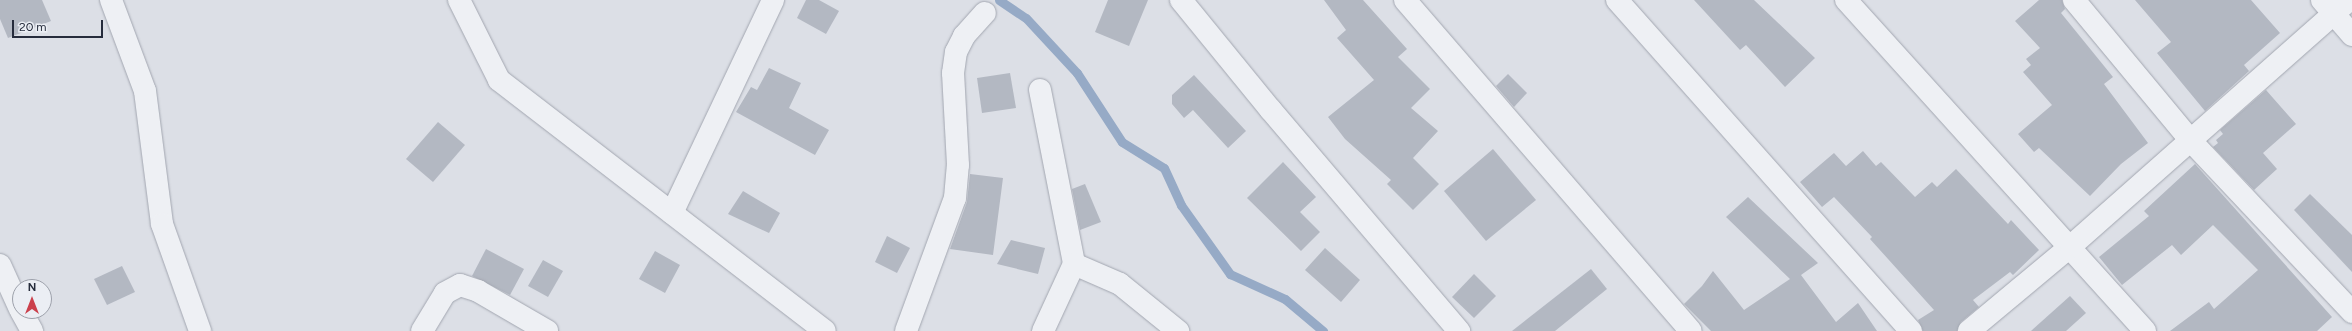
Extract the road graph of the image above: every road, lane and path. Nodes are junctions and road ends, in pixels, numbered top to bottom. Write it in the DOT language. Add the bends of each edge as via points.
graph roads {
  1 [pos="111,0"];
  2 [pos="459,0"];
  3 [pos="773,0"];
  4 [pos="1181,0"];
  5 [pos="1405,0"];
  6 [pos="1617,0"];
  7 [pos="1846,0"];
  8 [pos="2074,0"];
  9 [pos="2335,4"];
  10 [pos="985,13"];
  11 [pos="2352,35"];
  12 [pos="1040,90"];
  13 [pos="2191,141"];
  14 [pos="672,213"];
  15 [pos="2071,246"];
  16 [pos="0,264"];
  17 [pos="1074,264"];
  18 [pos="12,290"];
  19 [pos="2352,312"];
  20 [pos="26,319"];
  21 [pos="32,331"];
  22 [pos="200,331"];
  23 [pos="422,331"];
  24 [pos="547,331"];
  25 [pos="826,331"];
  26 [pos="906,331"];
  27 [pos="1042,331"];
  28 [pos="1178,331"];
  29 [pos="1459,331"];
  30 [pos="1691,331"];
  31 [pos="1911,331"];
  32 [pos="1969,331"];
  33 [pos="2145,331"];
  1 -- 22 [label="street" via="144,91 162,224"];
  2 -- 14 [label="street" via="499,80"];
  3 -- 14 [label="street"];
  4 -- 29 [label="street"];
  5 -- 30 [label="street"];
  6 -- 31 [label="street"];
  7 -- 15 [label="street"];
  8 -- 13 [label="street"];
  9 -- 11 [label="street"];
  9 -- 13 [label="street"];
  10 -- 26 [label="street" via="964,36 956,52 953,73 958,165 955,198"];
  12 -- 17 [label="street"];
  13 -- 15 [label="street"];
  13 -- 19 [label="street"];
  14 -- 25 [label="street"];
  15 -- 32 [label="street"];
  15 -- 33 [label="street"];
  16 -- 18 [label="street"];
  17 -- 27 [label="street"];
  17 -- 28 [label="street" via="1120,284"];
  20 -- 21 [label="street"];
  23 -- 24 [label="street" via="445,293 460,285 478,291"];
}
